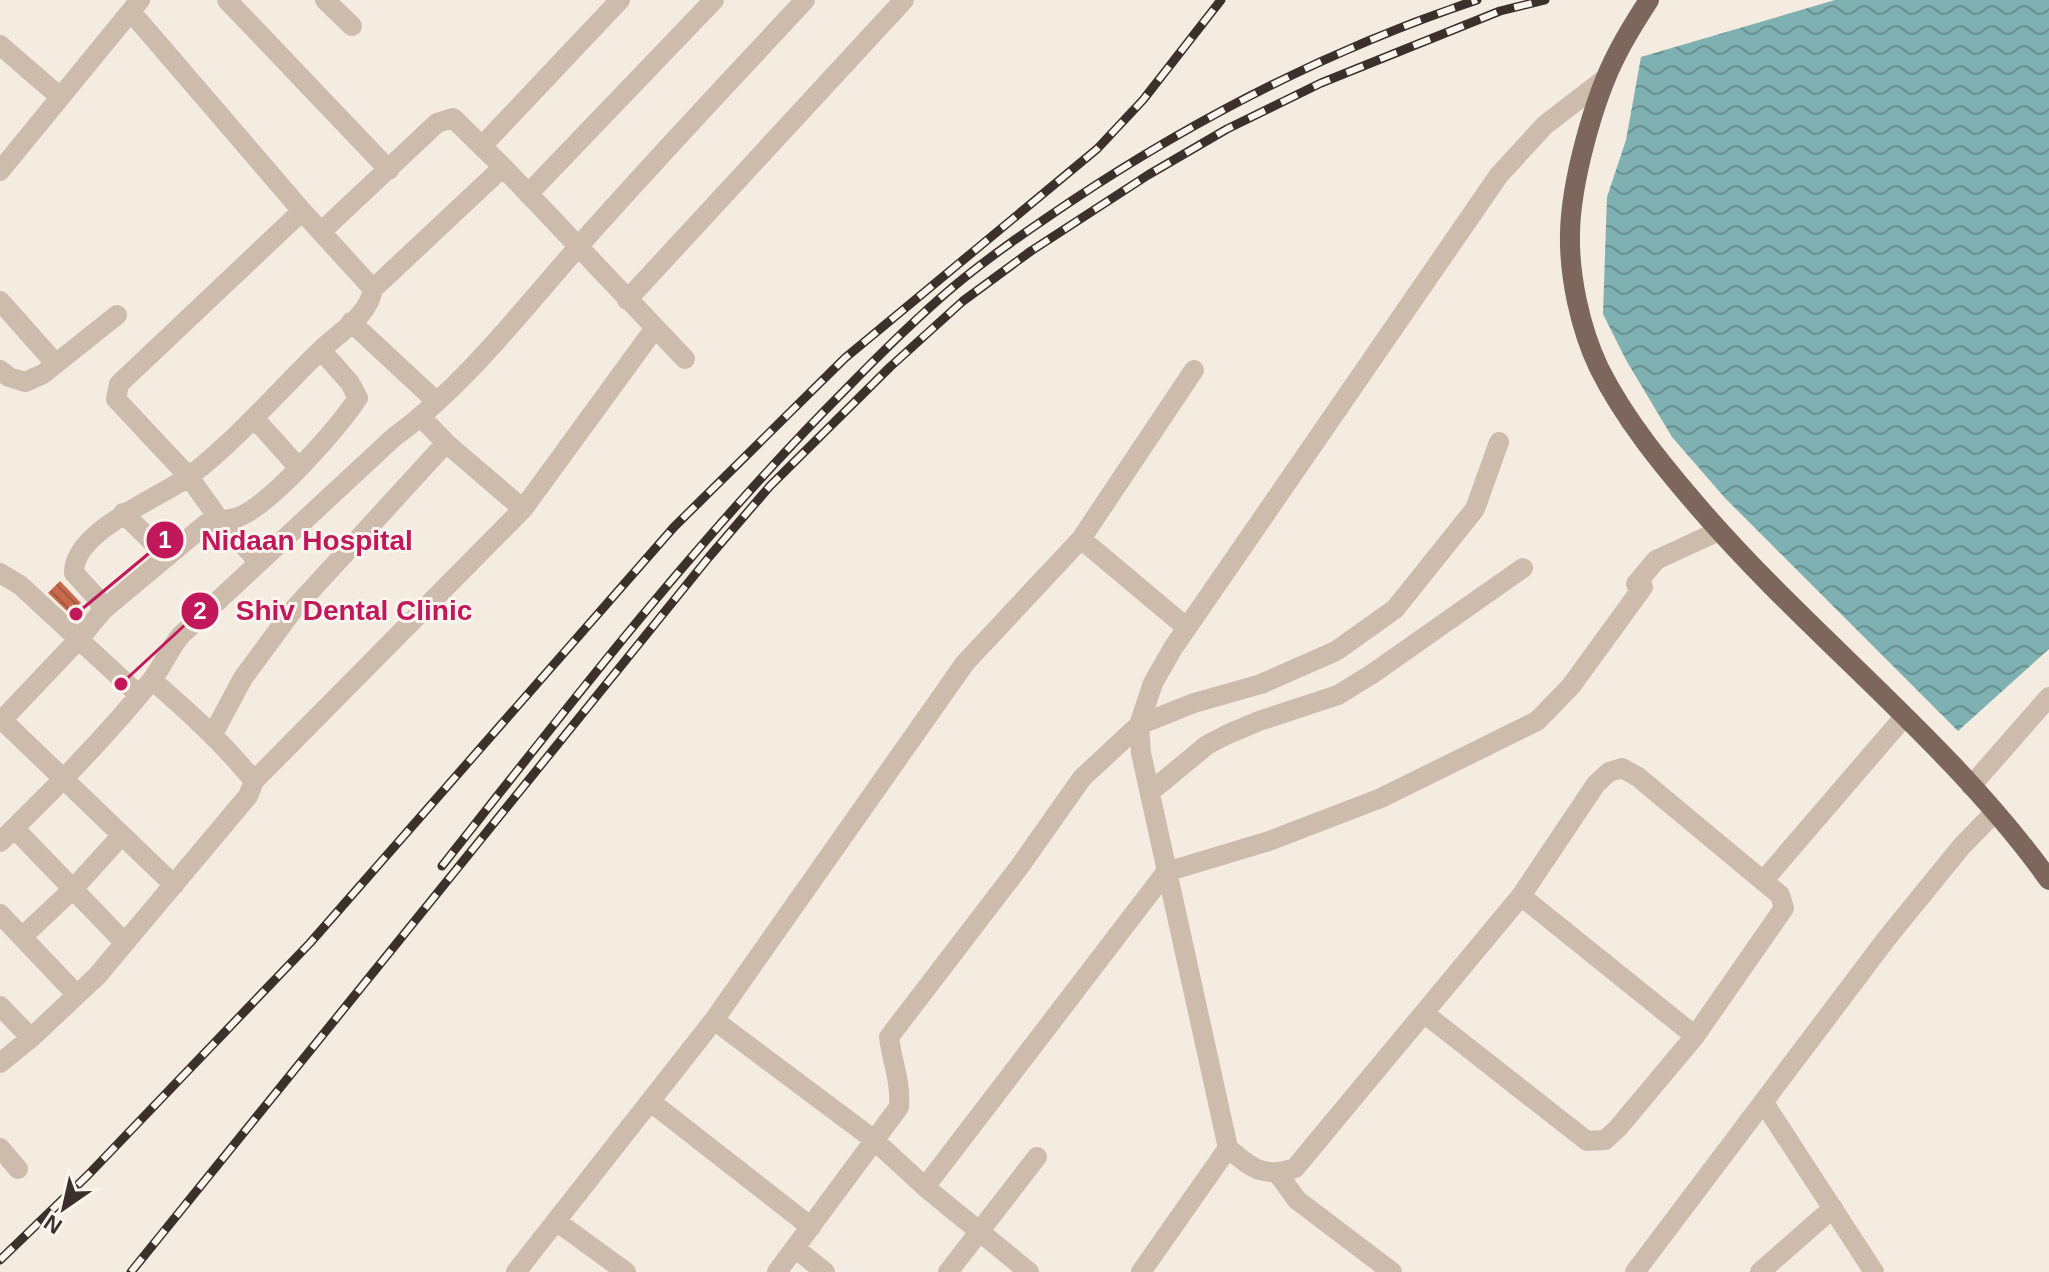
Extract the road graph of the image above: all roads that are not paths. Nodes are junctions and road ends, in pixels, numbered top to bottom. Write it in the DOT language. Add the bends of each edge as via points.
graph roads {
  1 [pos="227,0"];
  2 [pos="325,0"];
  3 [pos="620,0"];
  4 [pos="714,0"];
  5 [pos="805,0"];
  6 [pos="904,0"];
  7 [pos="1649,0"];
  8 [pos="136,6"];
  9 [pos="352,26"];
  10 [pos="0,45"];
  11 [pos="1606,78"];
  12 [pos="59,96"];
  13 [pos="482,146"];
  14 [pos="2,165"];
  15 [pos="503,167"];
  16 [pos="389,170"];
  17 [pos="528,194"];
  18 [pos="302,211"];
  19 [pos="322,231"];
  20 [pos="579,246"];
  21 [pos="373,289"];
  22 [pos="627,300"];
  23 [pos="0,301"];
  24 [pos="117,315"];
  25 [pos="351,322"];
  26 [pos="655,328"];
  27 [pos="321,350"];
  28 [pos="685,359"];
  29 [pos="56,364"];
  30 [pos="0,370"];
  31 [pos="1194,370"];
  32 [pos="437,402"];
  33 [pos="421,417"];
  34 [pos="255,419"];
  35 [pos="1499,442"];
  36 [pos="446,443"];
  37 [pos="299,468"];
  38 [pos="189,477"];
  39 [pos="523,509"];
  40 [pos="123,513"];
  41 [pos="219,519"];
  42 [pos="1719,531"];
  43 [pos="1081,539"];
  44 [pos="167,556"];
  45 [pos="259,562"];
  46 [pos="1523,568"];
  47 [pos="0,573"];
  48 [pos="103,610"];
  49 [pos="1186,627"];
  50 [pos="79,639"];
  51 [pos="145,688"];
  52 [pos="2049,697"];
  53 [pos="1904,717"];
  54 [pos="1,720"];
  55 [pos="1139,725"];
  56 [pos="213,734"];
  57 [pos="1146,772"];
  58 [pos="63,779"];
  59 [pos="254,781"];
  60 [pos="1971,786"];
  61 [pos="1995,812"];
  62 [pos="7,835"];
  63 [pos="122,835"];
  64 [pos="1166,872"];
  65 [pos="1764,880"];
  66 [pos="2049,880"];
  67 [pos="174,885"];
  68 [pos="73,889"];
  69 [pos="1521,896"];
  70 [pos="0,914"];
  71 [pos="22,937"];
  72 [pos="125,943"];
  73 [pos="77,995"];
  74 [pos="0,1006"];
  75 [pos="1425,1014"];
  76 [pos="714,1020"];
  77 [pos="1695,1036"];
  78 [pos="31,1038"];
  79 [pos="0,1063"];
  80 [pos="651,1102"];
  81 [pos="1764,1103"];
  82 [pos="873,1139"];
  83 [pos="0,1148"];
  84 [pos="1228,1148"];
  85 [pos="1037,1157"];
  86 [pos="18,1169"];
  87 [pos="1278,1174"];
  88 [pos="925,1187"];
  89 [pos="1833,1208"];
  90 [pos="556,1221"];
  91 [pos="811,1227"];
  92 [pos="978,1232"];
  93 [pos="795,1248"];
  94 [pos="516,1272"];
  95 [pos="626,1272"];
  96 [pos="777,1272"];
  97 [pos="825,1272"];
  98 [pos="948,1272"];
  99 [pos="1029,1272"];
  100 [pos="1141,1272"];
  101 [pos="1392,1272"];
  102 [pos="1635,1272"];
  103 [pos="1760,1272"];
  104 [pos="1874,1272"];
  1 -- 16 [label="street"];
  2 -- 9 [label="street"];
  3 -- 13 [label="street"];
  4 -- 17 [label="street"];
  5 -- 20 [label="street"];
  6 -- 22 [label="street"];
  7 -- 11 [label="main road"];
  8 -- 12 [label="street"];
  8 -- 18 [label="street"];
  10 -- 12 [label="street"];
  11 -- 42 [label="main road" via="1576,185 1570,232 1583,324 1599,367 1641,435"];
  11 -- 49 [label="street" via="1545,125 1499,175"];
  12 -- 14 [label="street"];
  13 -- 15 [label="street"];
  13 -- 16 [label="street" via="453,118 444,119"];
  15 -- 17 [label="street"];
  15 -- 21 [label="street"];
  16 -- 19 [label="street"];
  17 -- 20 [label="street"];
  18 -- 19 [label="street"];
  18 -- 38 [label="street" via="119,384 116,399"];
  19 -- 21 [label="street"];
  20 -- 22 [label="street"];
  20 -- 32 [label="street" via="475,367"];
  21 -- 25 [label="street" via="372,300"];
  22 -- 26 [label="street"];
  23 -- 29 [label="street"];
  24 -- 29 [label="street"];
  25 -- 27 [label="street"];
  25 -- 32 [label="street"];
  26 -- 28 [label="street"];
  26 -- 39 [label="street"];
  27 -- 34 [label="street"];
  27 -- 37 [label="street" via="358,398"];
  29 -- 30 [label="street" via="25,382"];
  31 -- 43 [label="street"];
  32 -- 33 [label="street"];
  33 -- 36 [label="street"];
  33 -- 45 [label="street"];
  34 -- 37 [label="street"];
  34 -- 38 [label="street"];
  35 -- 55 [label="street" via="1475,509 1395,609 1336,651 1261,684"];
  36 -- 39 [label="street"];
  36 -- 56 [label="street" via="285,619 243,678"];
  37 -- 41 [label="street" via="254,509 238,518"];
  38 -- 40 [label="street"];
  38 -- 41 [label="street"];
  39 -- 59 [label="street"];
  40 -- 44 [label="street"];
  40 -- 48 [label="street" via="74,562 74,573"];
  41 -- 44 [label="street"];
  41 -- 45 [label="street"];
  42 -- 53 [label="main road"];
  42 -- 64 [label="street" via="1656,560 1571,686 1537,721 1368,803"];
  43 -- 49 [label="street"];
  43 -- 76 [label="street" via="965,663"];
  44 -- 48 [label="street"];
  45 -- 51 [label="street" via="181,635"];
  46 -- 57 [label="street" via="1338,695 1259,721"];
  47 -- 50 [label="street"];
  48 -- 50 [label="street"];
  49 -- 55 [label="street" via="1153,683"];
  50 -- 51 [label="street"];
  50 -- 54 [label="street"];
  51 -- 56 [label="street"];
  51 -- 58 [label="street"];
  52 -- 60 [label="street"];
  53 -- 60 [label="main road"];
  53 -- 65 [label="street"];
  54 -- 58 [label="street"];
  55 -- 57 [label="street"];
  55 -- 82 [label="street" via="1082,778 889,1037 901,1087 899,1107"];
  56 -- 59 [label="street"];
  57 -- 64 [label="street"];
  58 -- 62 [label="street"];
  58 -- 63 [label="street"];
  59 -- 67 [label="street" via="248,796"];
  60 -- 61 [label="main road"];
  61 -- 66 [label="main road"];
  61 -- 81 [label="street" via="1887,938"];
  62 -- 68 [label="street"];
  63 -- 67 [label="street"];
  63 -- 68 [label="street"];
  64 -- 84 [label="street"];
  64 -- 88 [label="street"];
  65 -- 69 [label="street" via="1622,768 1596,784"];
  65 -- 77 [label="street" via="1780,895 1784,908"];
  67 -- 72 [label="street"];
  68 -- 71 [label="street"];
  68 -- 72 [label="street"];
  69 -- 75 [label="street"];
  69 -- 77 [label="street"];
  70 -- 71 [label="street"];
  71 -- 73 [label="street"];
  72 -- 73 [label="street"];
  73 -- 78 [label="street"];
  74 -- 78 [label="street"];
  75 -- 77 [label="street" via="1587,1141 1605,1140 1618,1128"];
  75 -- 87 [label="street" via="1295,1168"];
  76 -- 80 [label="street"];
  76 -- 82 [label="street"];
  78 -- 79 [label="street"];
  80 -- 90 [label="street"];
  80 -- 91 [label="street"];
  81 -- 89 [label="street"];
  81 -- 102 [label="street"];
  82 -- 88 [label="street"];
  82 -- 91 [label="street"];
  83 -- 86 [label="street"];
  84 -- 87 [label="street" via="1259,1171"];
  84 -- 100 [label="street"];
  85 -- 92 [label="street"];
  87 -- 101 [label="street" via="1297,1200"];
  88 -- 92 [label="street"];
  89 -- 103 [label="street"];
  89 -- 104 [label="street"];
  90 -- 94 [label="street"];
  90 -- 95 [label="street"];
  91 -- 93 [label="street"];
  92 -- 98 [label="street"];
  92 -- 99 [label="street"];
  93 -- 96 [label="street"];
  93 -- 97 [label="street"];
}
